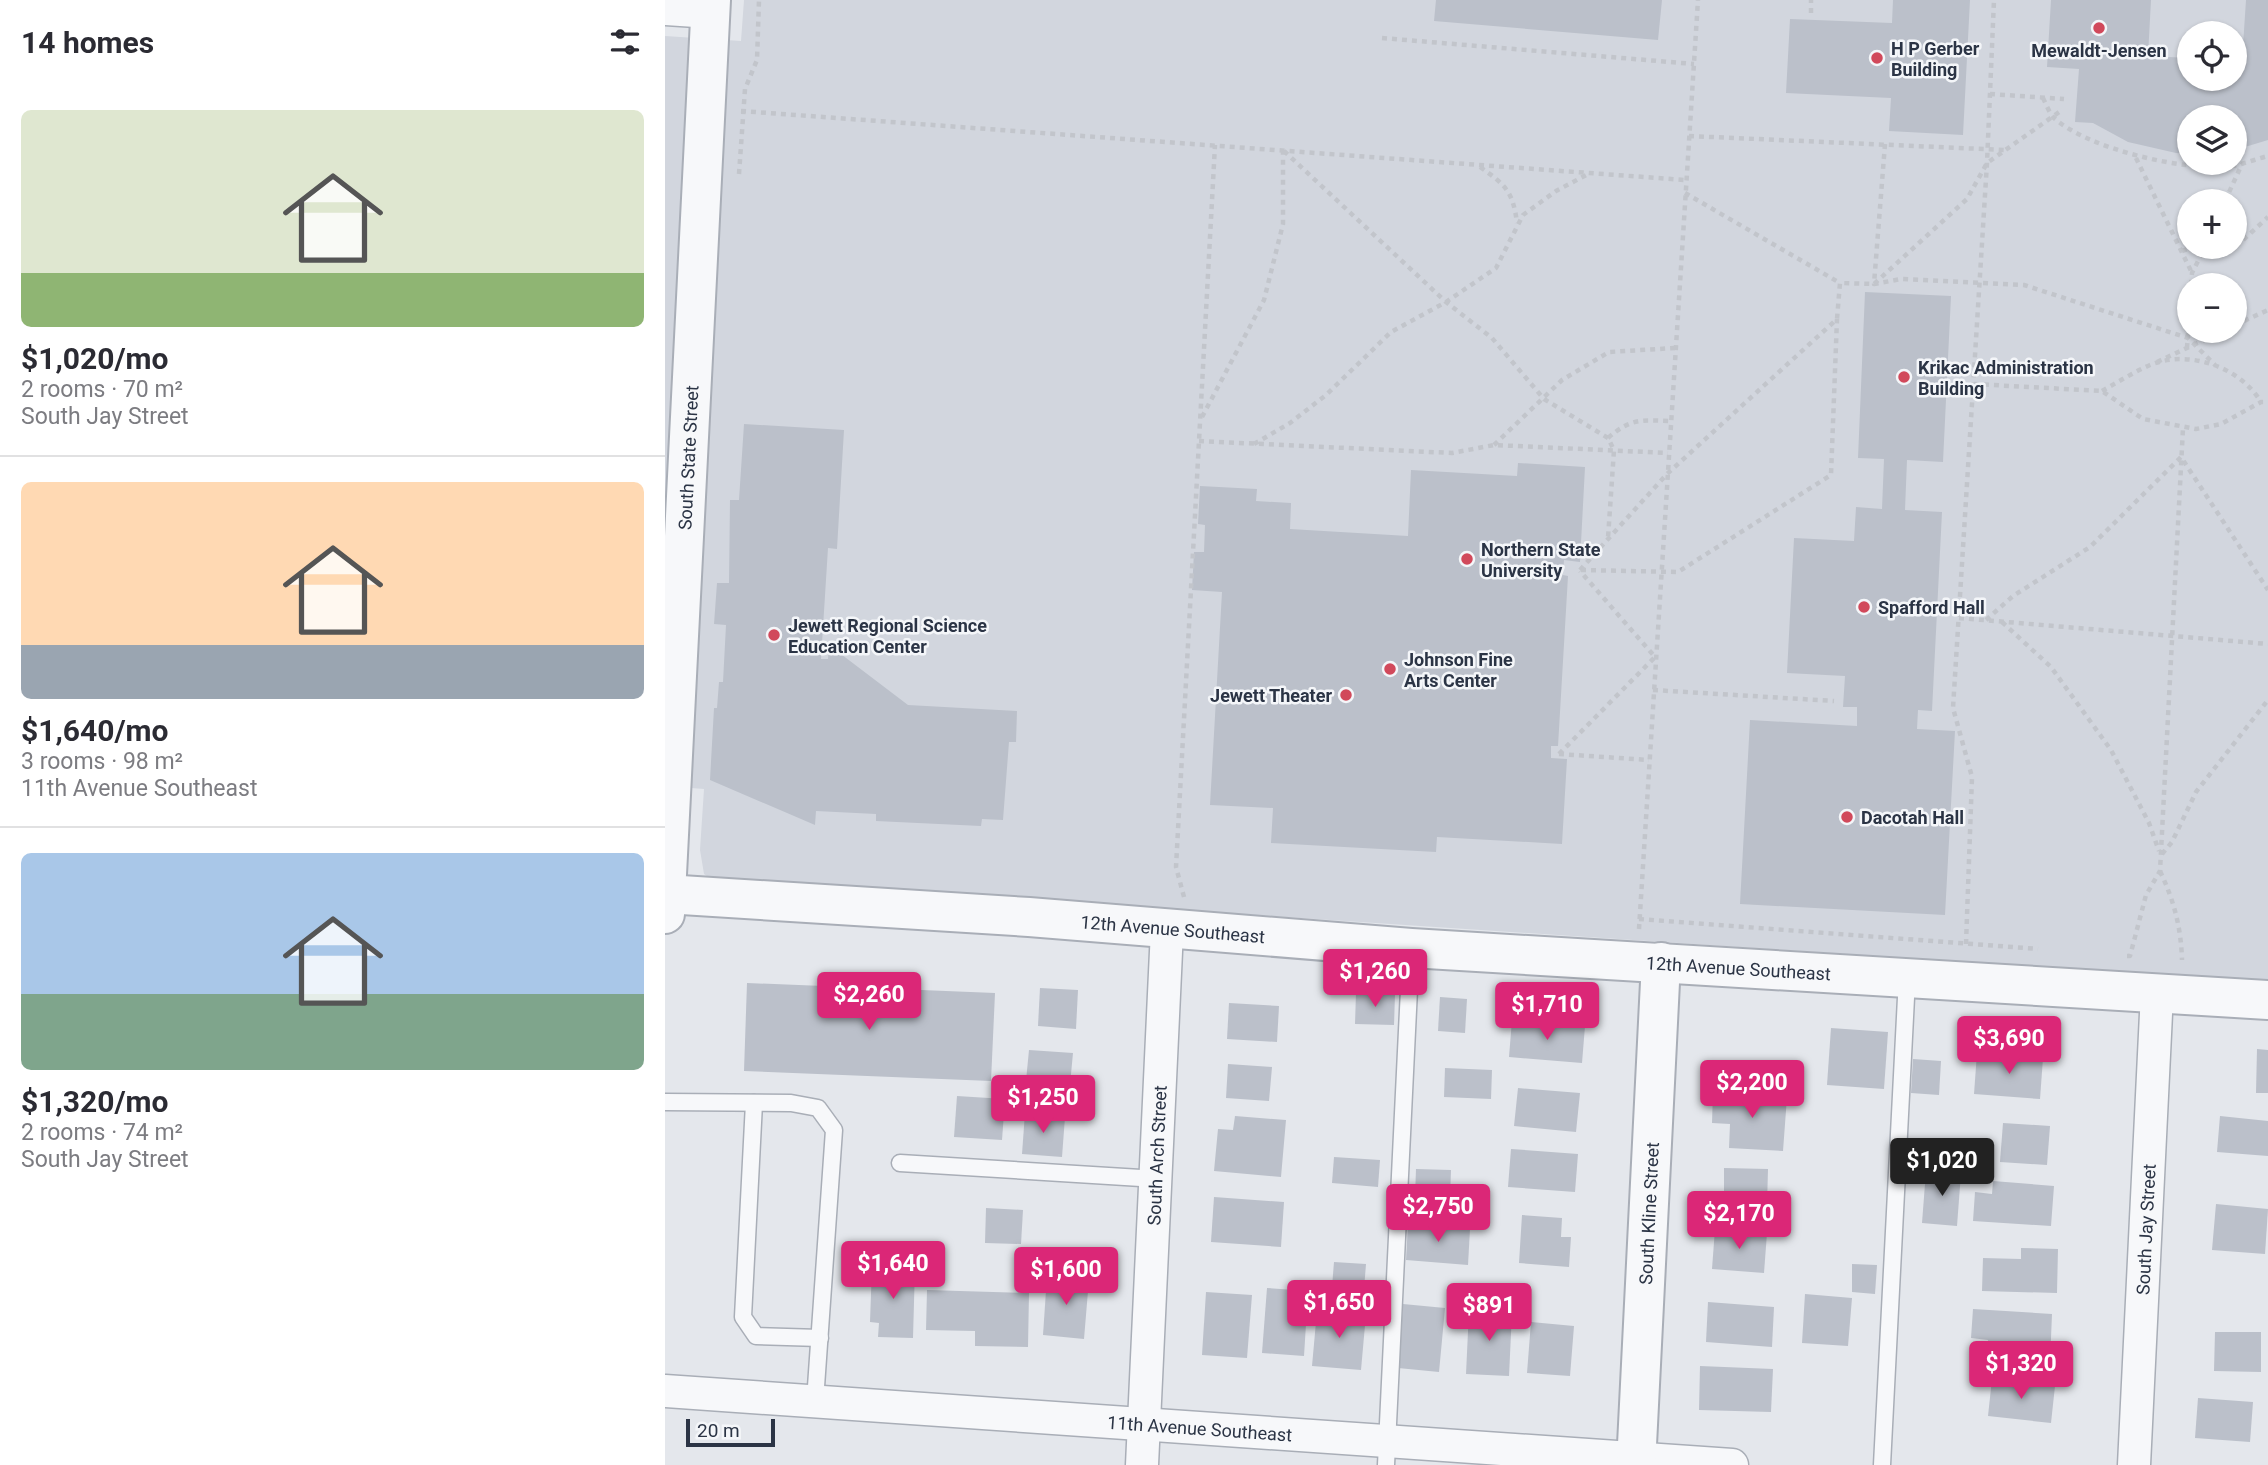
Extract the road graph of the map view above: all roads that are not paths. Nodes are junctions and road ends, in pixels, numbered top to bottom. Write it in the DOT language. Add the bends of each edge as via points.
graph roads {
  1 [pos="711,6"];
  2 [pos="665,9"];
  3 [pos="665,901"];
  4 [pos="1176,915"];
  5 [pos="1411,948"];
  6 [pos="1646,962"];
  7 [pos="1907,977"];
  8 [pos="2157,993"];
  9 [pos="2268,1000"];
  10 [pos="665,1102"];
  11 [pos="754,1103"];
  12 [pos="899,1163"];
  13 [pos="1157,1179"];
  14 [pos="820,1338"];
  15 [pos="665,1391"];
  16 [pos="815,1401"];
  17 [pos="1144,1423"];
  18 [pos="1387,1453"];
  19 [pos="1636,1462"];
  20 [pos="1142,1465"];
  21 [pos="1733,1465"];
  22 [pos="1882,1465"];
  23 [pos="2134,1465"];
  1 -- 2 [label="street"];
  1 -- 3 [label="street, South State Street"];
  3 -- 4 [label="street, 12th Avenue Southeast" via="1029,917"];
  4 -- 5 [label="street, 12th Avenue Southeast"];
  4 -- 13 [label="street, South Arch Street"];
  5 -- 6 [label="street, 12th Avenue Southeast"];
  5 -- 18 [label="lane"];
  6 -- 7 [label="street, 12th Avenue Southeast"];
  6 -- 19 [label="street, South Kline Street"];
  7 -- 8 [label="street, 12th Avenue Southeast" via="1966,962"];
  7 -- 22 [label="lane"];
  8 -- 9 [label="street, 12th Avenue Southeast"];
  8 -- 23 [label="street, South Jay Street"];
  10 -- 11 [label="lane"];
  11 -- 14 [label="lane" via="818,1108 834,1130"];
  11 -- 14 [label="lane" via="743,1317 756,1336"];
  12 -- 13 [label="lane"];
  13 -- 17 [label="street, South Arch Street"];
  14 -- 16 [label="lane"];
  15 -- 16 [label="street, 11th Avenue Southeast"];
  16 -- 17 [label="street, 11th Avenue Southeast"];
  17 -- 18 [label="street, 11th Avenue Southeast"];
  17 -- 20 [label="street, South Arch Street"];
  18 -- 19 [label="street, 11th Avenue Southeast"];
  19 -- 21 [label="street, 11th Avenue Southeast"];
}
